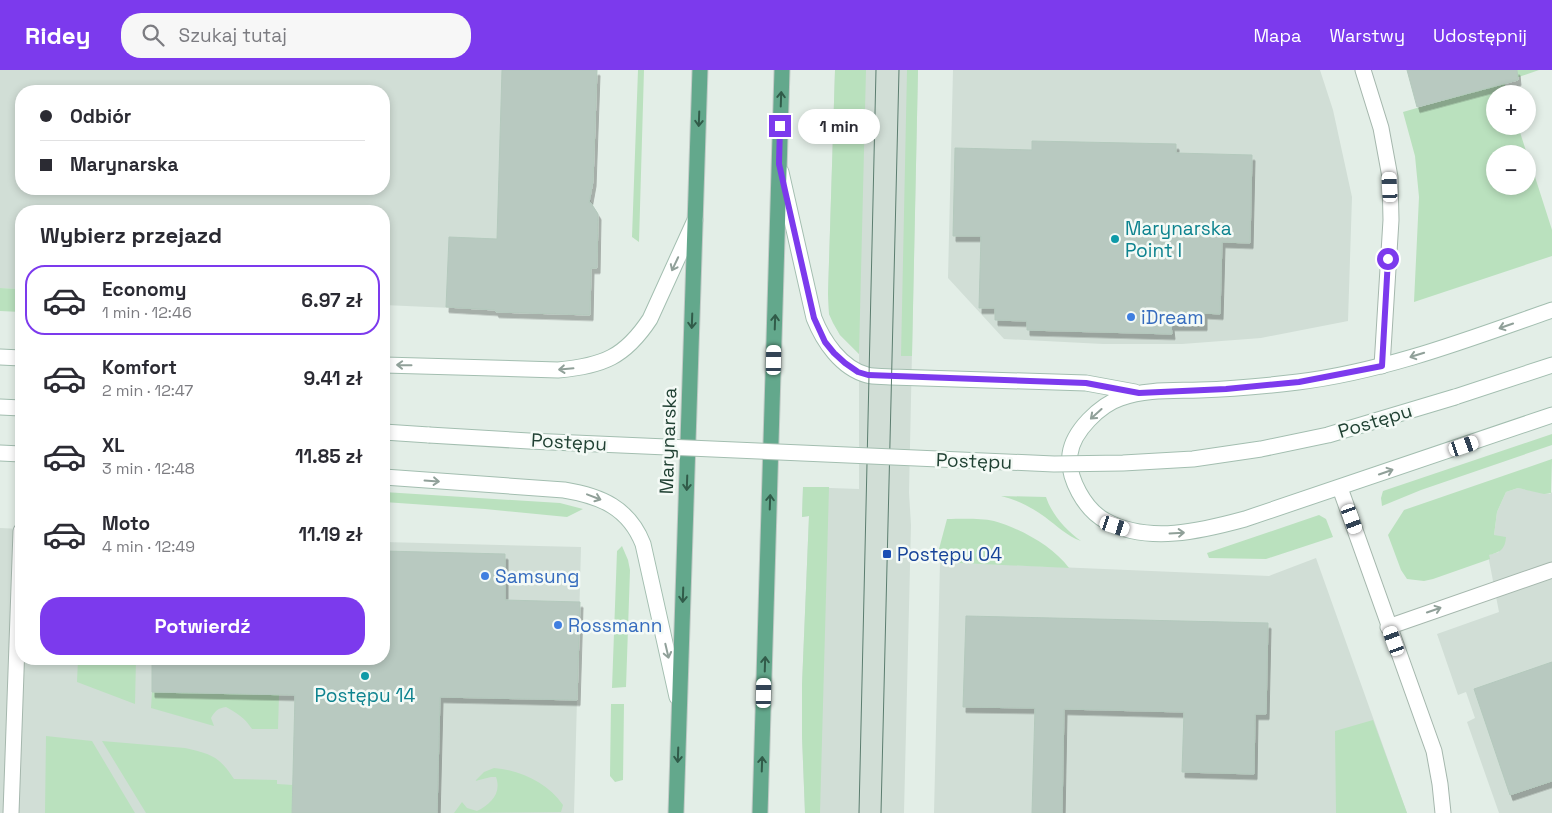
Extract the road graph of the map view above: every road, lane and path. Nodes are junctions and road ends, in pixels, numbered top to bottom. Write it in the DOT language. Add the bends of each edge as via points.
graph roads {
  1 [pos="700,70"];
  2 [pos="782,70"];
  3 [pos="1363,70"];
  4 [pos="779,164"];
  5 [pos="695,220"];
  6 [pos="1552,310"];
  7 [pos="0,357"];
  8 [pos="15,358"];
  9 [pos="390,364"];
  10 [pos="1552,365"];
  11 [pos="1382,366"];
  12 [pos="1139,393"];
  13 [pos="0,407"];
  14 [pos="15,408"];
  15 [pos="1552,416"];
  16 [pos="390,432"];
  17 [pos="0,453"];
  18 [pos="15,454"];
  19 [pos="390,477"];
  20 [pos="1340,488"];
  21 [pos="1552,570"];
  22 [pos="1388,627"];
  23 [pos="17,665"];
  24 [pos="679,707"];
  25 [pos="12,813"];
  26 [pos="676,813"];
  27 [pos="760,813"];
  28 [pos="1443,813"];
  1 -- 5 [label="main road, Marynarska, one-way"];
  4 -- 2 [label="main road, one-way"];
  3 -- 11 [label="street" via="1381,128 1390,177 1391,220"];
  4 -- 12 [label="street" via="814,318 825,342 858,372 884,376 1086,383"];
  27 -- 4 [label="main road, one-way"];
  5 -- 9 [label="street, one-way" via="650,319 630,344 608,359 558,370"];
  5 -- 24 [label="main road, Marynarska, one-way"];
  6 -- 11 [label="street, one-way"];
  7 -- 8 [label="street"];
  10 -- 16 [label="street, Postępu, bridge" via="1328,435 1193,459 1035,463"];
  11 -- 12 [label="street" via="1299,382"];
  12 -- 20 [label="street, one-way" via="1106,405 1092,417 1075,440 1070,454 1076,486 1086,504 1115,526 1161,533 1202,531"];
  13 -- 14 [label="street"];
  20 -- 15 [label="street, one-way"];
  17 -- 18 [label="street"];
  19 -- 24 [label="street, one-way" via="564,490 601,500 627,517 643,544"];
  20 -- 22 [label="street"];
  22 -- 21 [label="street, one-way"];
  22 -- 28 [label="street" via="1434,751"];
  23 -- 25 [label="street"];
  24 -- 26 [label="main road, Marynarska, one-way"];
}
